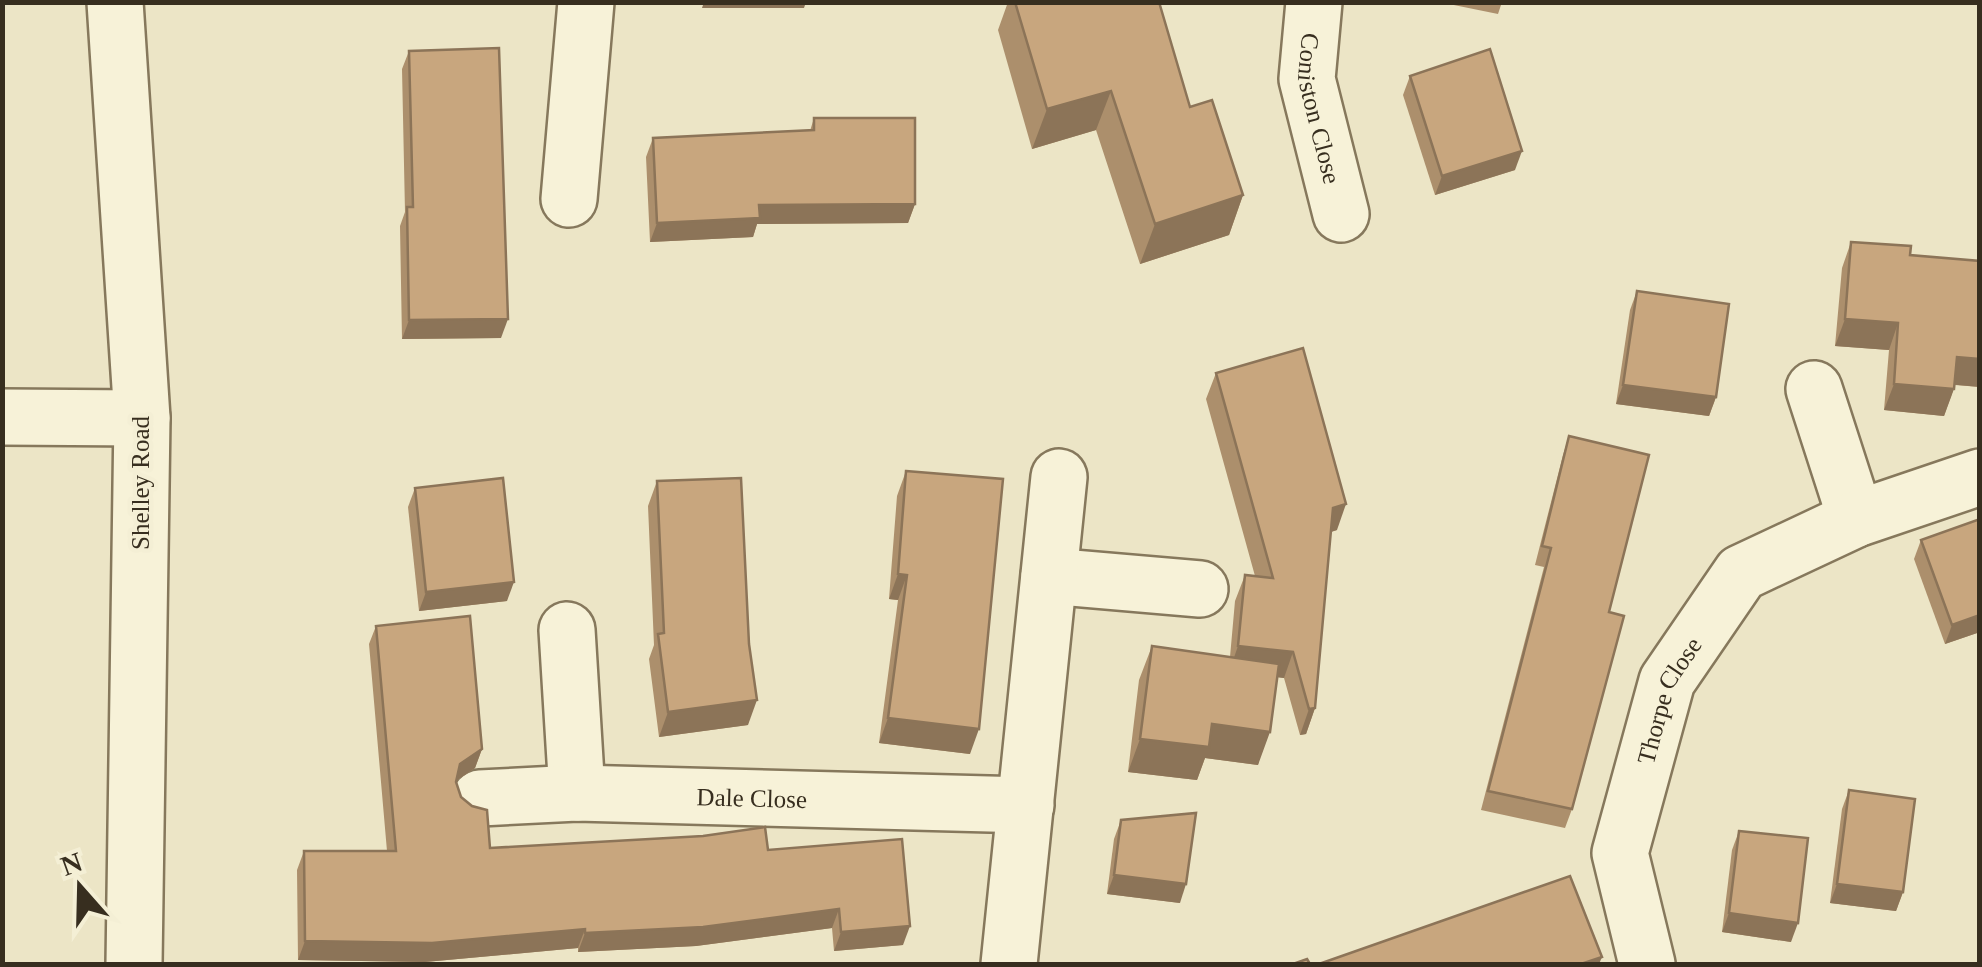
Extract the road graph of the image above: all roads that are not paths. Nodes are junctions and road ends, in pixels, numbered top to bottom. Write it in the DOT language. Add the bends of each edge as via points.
graph roads {
  1 [pos="114,2"];
  2 [pos="586,2"];
  3 [pos="1314,2"];
  4 [pos="569,199"];
  5 [pos="1341,214"];
  6 [pos="1814,390"];
  7 [pos="2,417"];
  8 [pos="142,418"];
  9 [pos="1059,477"];
  10 [pos="1962,482"];
  11 [pos="1856,519"];
  12 [pos="1049,576"];
  13 [pos="1200,590"];
  14 [pos="566,630"];
  15 [pos="576,793"];
  16 [pos="480,798"];
  17 [pos="1026,805"];
  18 [pos="134,964"];
  19 [pos="1009,964"];
  20 [pos="1647,964"];
  1 -- 8 [label="street, Shelley Road"];
  2 -- 4 [label="street"];
  3 -- 5 [label="street, Coniston Close" via="1307,79"];
  6 -- 11 [label="street"];
  7 -- 8 [label="street"];
  8 -- 18 [label="street, Shelley Road"];
  9 -- 12 [label="street"];
  10 -- 11 [label="street, Thorpe Close"];
  11 -- 20 [label="street, Thorpe Close" via="1741,573 1666,681 1620,853"];
  12 -- 13 [label="street"];
  12 -- 17 [label="street"];
  14 -- 15 [label="street"];
  15 -- 16 [label="street, Dale Close"];
  15 -- 17 [label="street, Dale Close"];
  17 -- 19 [label="street"];
}
